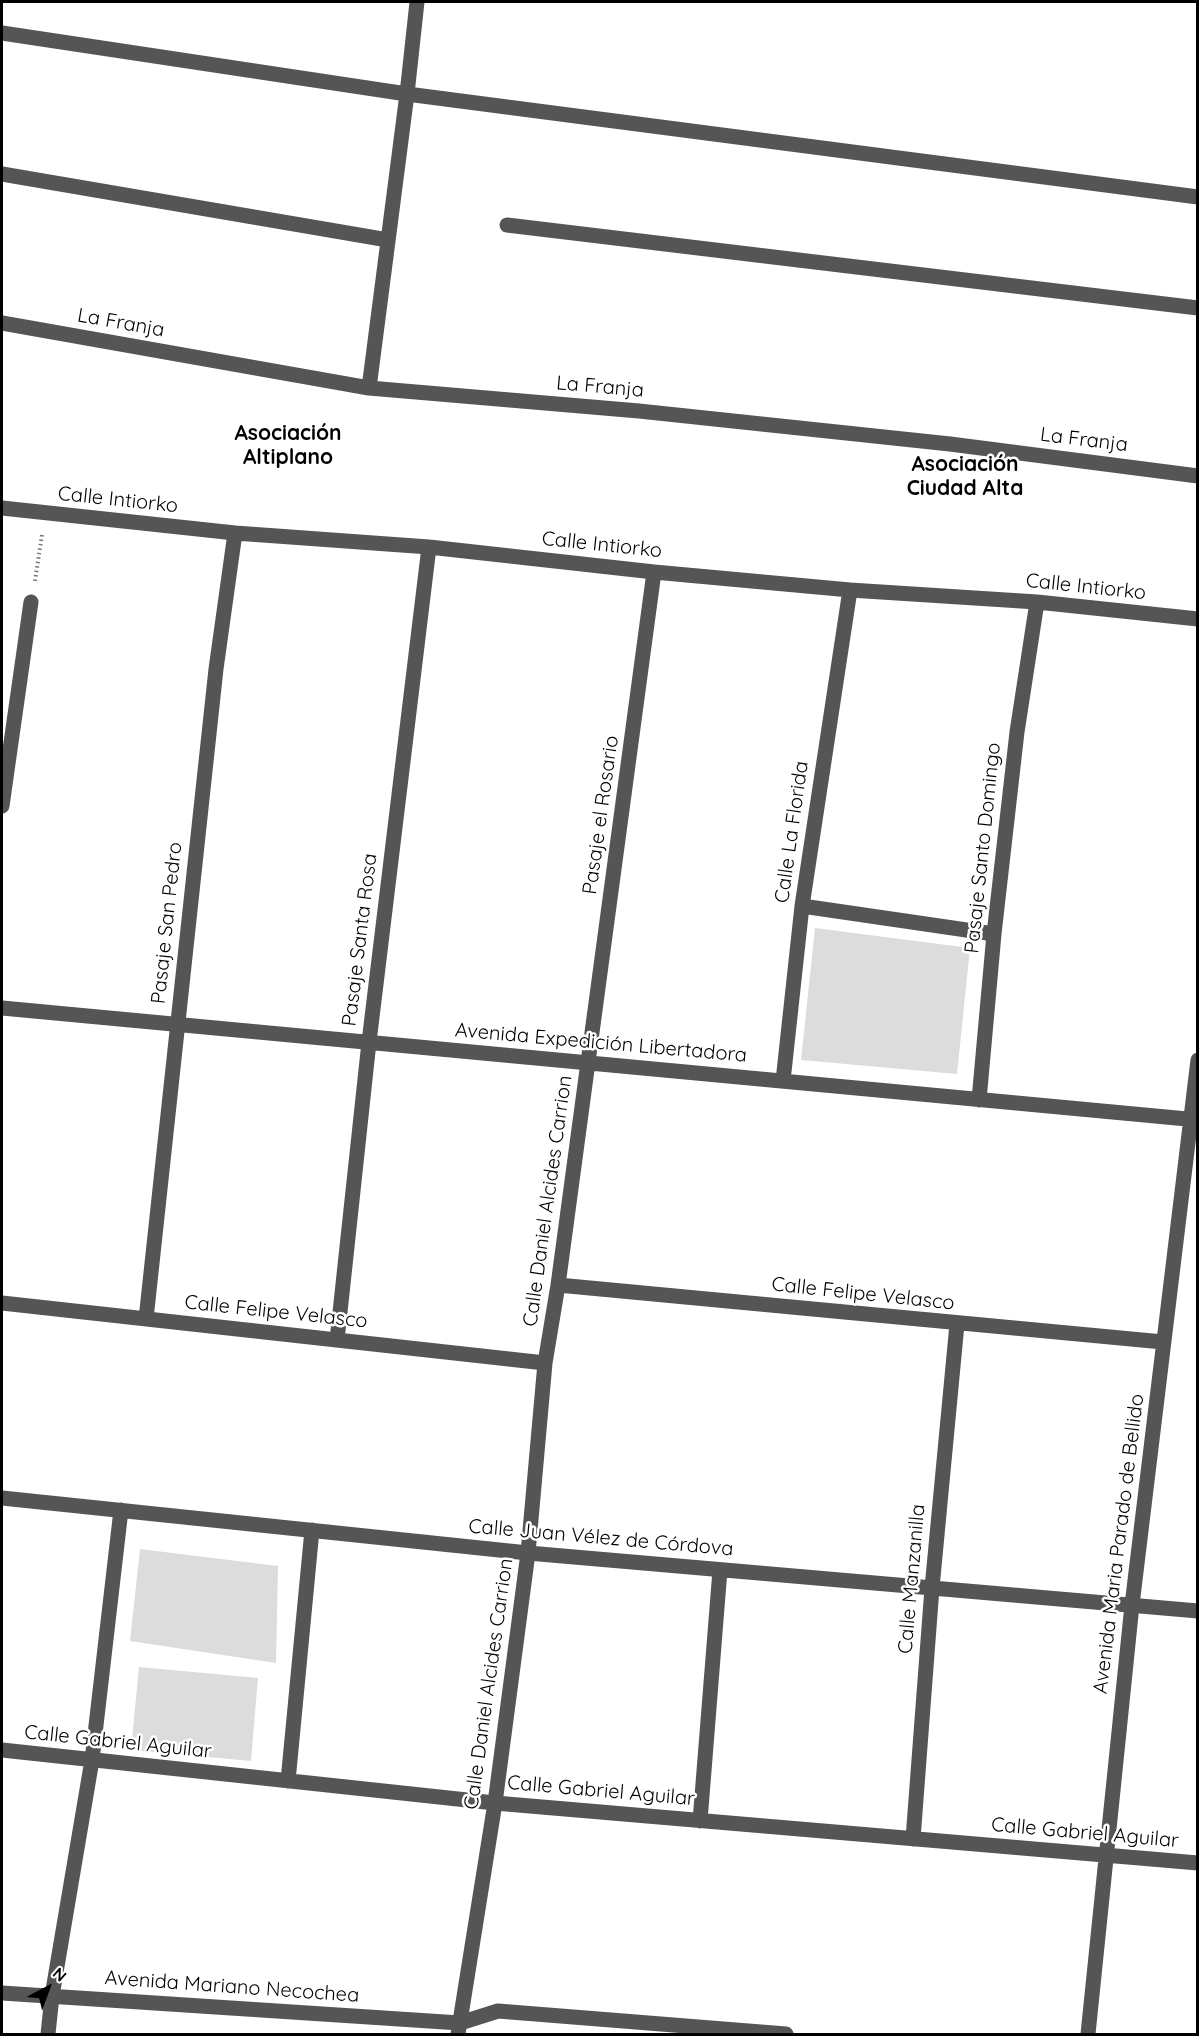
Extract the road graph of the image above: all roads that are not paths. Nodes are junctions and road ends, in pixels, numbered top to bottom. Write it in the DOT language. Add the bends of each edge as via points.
graph roads {
  1 [pos="417,2"];
  2 [pos="2,33"];
  3 [pos="407,94"];
  4 [pos="2,174"];
  5 [pos="1197,197"];
  6 [pos="507,225"];
  7 [pos="388,240"];
  8 [pos="1197,308"];
  9 [pos="2,323"];
  10 [pos="369,388"];
  11 [pos="1197,476"];
  12 [pos="2,508"];
  13 [pos="235,533"];
  14 [pos="429,547"];
  15 [pos="654,573"];
  16 [pos="850,590"];
  17 [pos="31,602"];
  18 [pos="1036,602"];
  19 [pos="1197,619"];
  20 [pos="2,806"];
  21 [pos="802,906"];
  22 [pos="994,934"];
  23 [pos="2,1008"];
  24 [pos="177,1025"];
  25 [pos="369,1042"];
  26 [pos="1197,1060"];
  27 [pos="588,1063"];
  28 [pos="783,1081"];
  29 [pos="979,1100"];
  30 [pos="1194,1120"];
  31 [pos="558,1285"];
  32 [pos="2,1303"];
  33 [pos="146,1319"];
  34 [pos="957,1324"];
  35 [pos="337,1340"];
  36 [pos="1163,1342"];
  37 [pos="545,1363"];
  38 [pos="2,1498"];
  39 [pos="121,1510"];
  40 [pos="312,1530"];
  41 [pos="528,1553"];
  42 [pos="720,1570"];
  43 [pos="932,1588"];
  44 [pos="1132,1605"];
  45 [pos="1197,1611"];
  46 [pos="2,1750"];
  47 [pos="92,1760"];
  48 [pos="288,1780"];
  49 [pos="495,1803"];
  50 [pos="700,1821"];
  51 [pos="913,1839"];
  52 [pos="1106,1856"];
  53 [pos="1197,1863"];
  54 [pos="2,1993"];
  55 [pos="52,1996"];
  56 [pos="461,2031"];
  57 [pos="48,2034"];
  58 [pos="786,2034"];
  59 [pos="1088,2034"];
  1 -- 3 [label="street"];
  2 -- 3 [label="street"];
  3 -- 5 [label="street"];
  3 -- 7 [label="street"];
  4 -- 7 [label="street"];
  6 -- 8 [label="street"];
  7 -- 10 [label="street"];
  9 -- 10 [label="street, La Franja"];
  10 -- 11 [label="street, La Franja" via="639,411 950,444"];
  12 -- 13 [label="street, Calle Intiorko"];
  13 -- 14 [label="street, Calle Intiorko"];
  13 -- 24 [label="street, Pasaje San Pedro"];
  14 -- 15 [label="street, Calle Intiorko"];
  14 -- 25 [label="street, Pasaje Santa Rosa"];
  15 -- 16 [label="street, Calle Intiorko"];
  15 -- 27 [label="street, Pasaje el Rosario"];
  16 -- 18 [label="street, Calle Intiorko"];
  16 -- 21 [label="street, Calle La Florida"];
  17 -- 20 [label="street"];
  18 -- 19 [label="street, Calle Intiorko"];
  18 -- 22 [label="street, Pasaje Santo Domingo"];
  21 -- 22 [label="street"];
  21 -- 28 [label="street, Calle La Florida"];
  22 -- 29 [label="street, Pasaje Santo Domingo"];
  23 -- 24 [label="street, Avenida Expedición Libertadora"];
  24 -- 25 [label="street, Avenida Expedición Libertadora"];
  24 -- 33 [label="street, Pasaje San Pedro"];
  25 -- 27 [label="street, Avenida Expedición Libertadora"];
  25 -- 35 [label="street, Pasaje Santa Rosa"];
  26 -- 30 [label="street, Avenida Maria Parado de Bellido"];
  27 -- 28 [label="street, Avenida Expedición Libertadora"];
  27 -- 31 [label="street, Calle Daniel Alcides Carrion"];
  28 -- 29 [label="street, Avenida Expedición Libertadora"];
  29 -- 30 [label="street, Avenida Expedición Libertadora"];
  30 -- 36 [label="street, Avenida Maria Parado de Bellido"];
  31 -- 34 [label="street, Calle Felipe Velasco"];
  31 -- 37 [label="street, Calle Daniel Alcides Carrion"];
  32 -- 33 [label="street, Calle Felipe Velasco"];
  33 -- 35 [label="street, Calle Felipe Velasco"];
  34 -- 36 [label="street, Calle Felipe Velasco"];
  34 -- 43 [label="street, Calle Manzanilla"];
  35 -- 37 [label="street, Calle Felipe Velasco"];
  36 -- 44 [label="street, Avenida Maria Parado de Bellido"];
  37 -- 41 [label="street, Calle Daniel Alcides Carrion"];
  38 -- 39 [label="street, Calle Juan Vélez de Córdova"];
  39 -- 40 [label="street, Calle Juan Vélez de Córdova"];
  39 -- 47 [label="street"];
  40 -- 41 [label="street, Calle Juan Vélez de Córdova"];
  40 -- 48 [label="street"];
  41 -- 42 [label="street, Calle Juan Vélez de Córdova"];
  41 -- 49 [label="street, Calle Daniel Alcides Carrion"];
  42 -- 43 [label="street, Calle Juan Vélez de Córdova"];
  42 -- 50 [label="street"];
  43 -- 44 [label="street, Calle Juan Vélez de Córdova"];
  43 -- 51 [label="street, Calle Manzanilla"];
  44 -- 45 [label="street, Calle Juan Vélez de Córdova"];
  44 -- 52 [label="street, Avenida Maria Parado de Bellido"];
  46 -- 47 [label="street, Calle Gabriel Aguilar"];
  47 -- 48 [label="street, Calle Gabriel Aguilar"];
  47 -- 55 [label="street"];
  48 -- 49 [label="street, Calle Gabriel Aguilar"];
  49 -- 50 [label="street, Calle Gabriel Aguilar"];
  49 -- 56 [label="street, Calle Daniel Alcides Carrion"];
  50 -- 51 [label="street, Calle Gabriel Aguilar"];
  51 -- 52 [label="street, Calle Gabriel Aguilar"];
  52 -- 53 [label="street, Calle Gabriel Aguilar"];
  52 -- 59 [label="street, Avenida Maria Parado de Bellido"];
  54 -- 55 [label="street, Avenida Mariano Necochea"];
  55 -- 56 [label="street, Avenida Mariano Necochea"];
  55 -- 57 [label="street"];
  56 -- 58 [label="street, Avenida Mariano Necochea" via="498,2011"];
}
